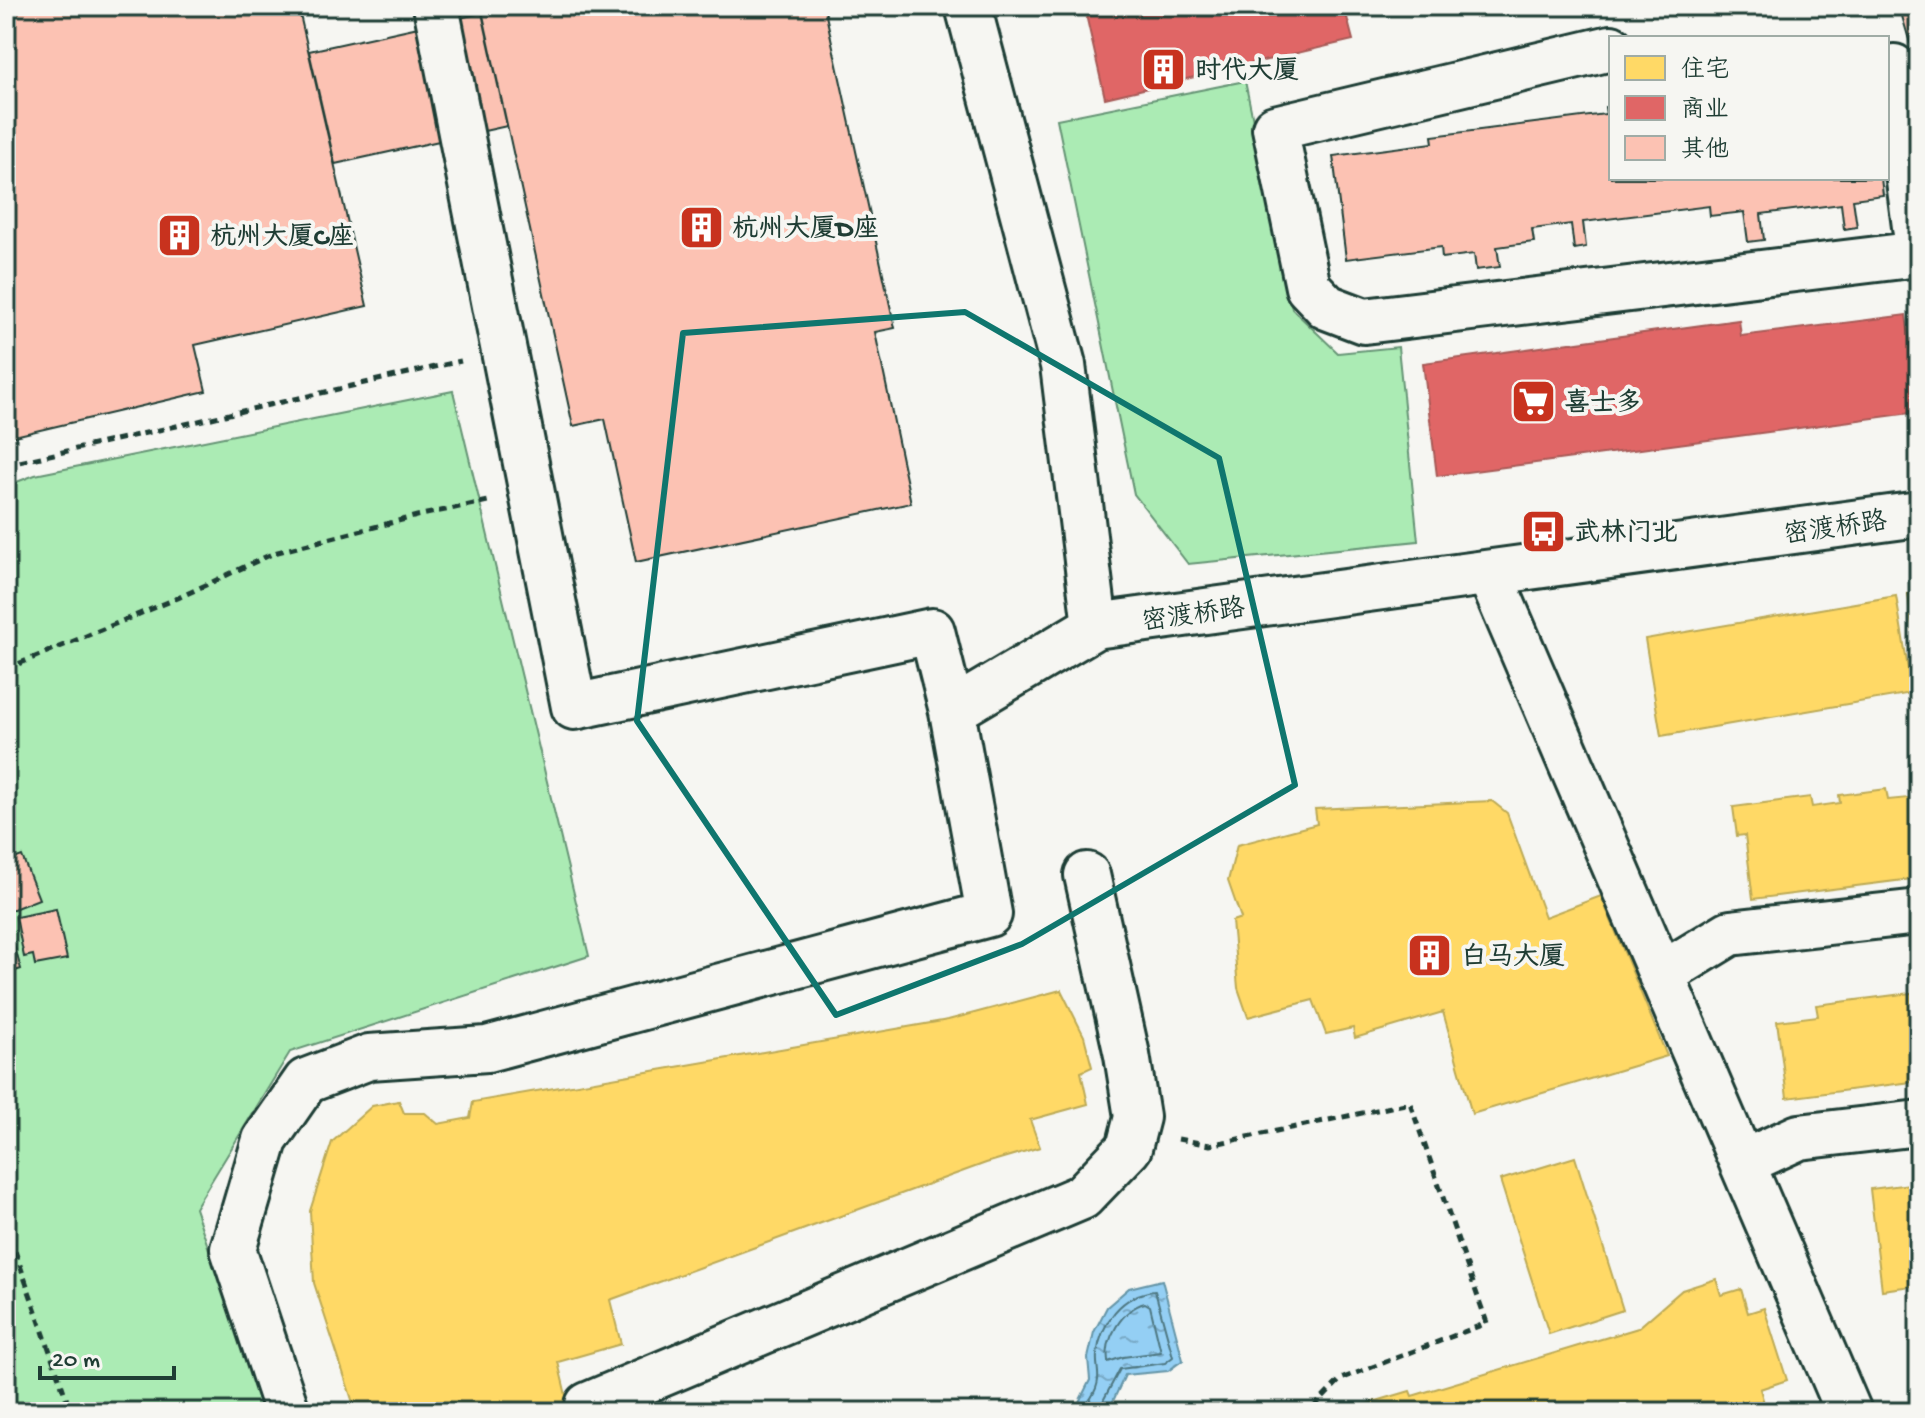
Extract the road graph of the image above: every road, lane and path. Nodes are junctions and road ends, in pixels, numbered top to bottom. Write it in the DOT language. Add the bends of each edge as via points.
graph roads {
  1 [pos="436,6"];
  2 [pos="968,6"];
  3 [pos="1609,48"];
  4 [pos="1900,65"];
  5 [pos="1919,255"];
  6 [pos="504,351"];
  7 [pos="6,465"];
  8 [pos="532,492"];
  9 [pos="1919,514"];
  10 [pos="1489,573"];
  11 [pos="1095,626"];
  12 [pos="6,669"];
  13 [pos="952,711"];
  14 [pos="1087,875"];
  15 [pos="1919,912"];
  16 [pos="1661,975"];
  17 [pos="1919,1123"];
  18 [pos="1134,1131"];
  19 [pos="1742,1163"];
  20 [pos="6,1225"];
  21 [pos="71,1412"];
  22 [pos="287,1412"];
  23 [pos="590,1412"];
  24 [pos="1309,1412"];
  25 [pos="1849,1412"];
  1 -- 6 [label="street"];
  2 -- 11 [label="street" via="1063,365"];
  3 -- 5 [label="street" via="1275,128 1308,287 1327,307 1364,321"];
  4 -- 5 [label="street"];
  6 -- 7 [label="path"];
  6 -- 8 [label="street"];
  8 -- 12 [label="path" via="274,553"];
  8 -- 13 [label="street" via="574,707 932,631"];
  9 -- 10 [label="street, 密渡桥路"];
  10 -- 11 [label="street, 密渡桥路"];
  10 -- 16 [label="street"];
  11 -- 13 [label="street"];
  13 -- 22 [label="street" via="989,914 487,1049 369,1057 306,1081 265,1140 233,1249"];
  14 -- 18 [label="street" via="1127,1055 1137,1117"];
  15 -- 16 [label="street" via="1730,933"];
  16 -- 19 [label="street"];
  17 -- 19 [label="street" via="1799,1137"];
  18 -- 23 [label="street" via="1129,1148 1082,1197 588,1405"];
  18 -- 24 [label="path" via="1210,1145 1410,1103 1487,1323 1341,1379"];
  19 -- 25 [label="street"];
  20 -- 21 [label="path"];
}
